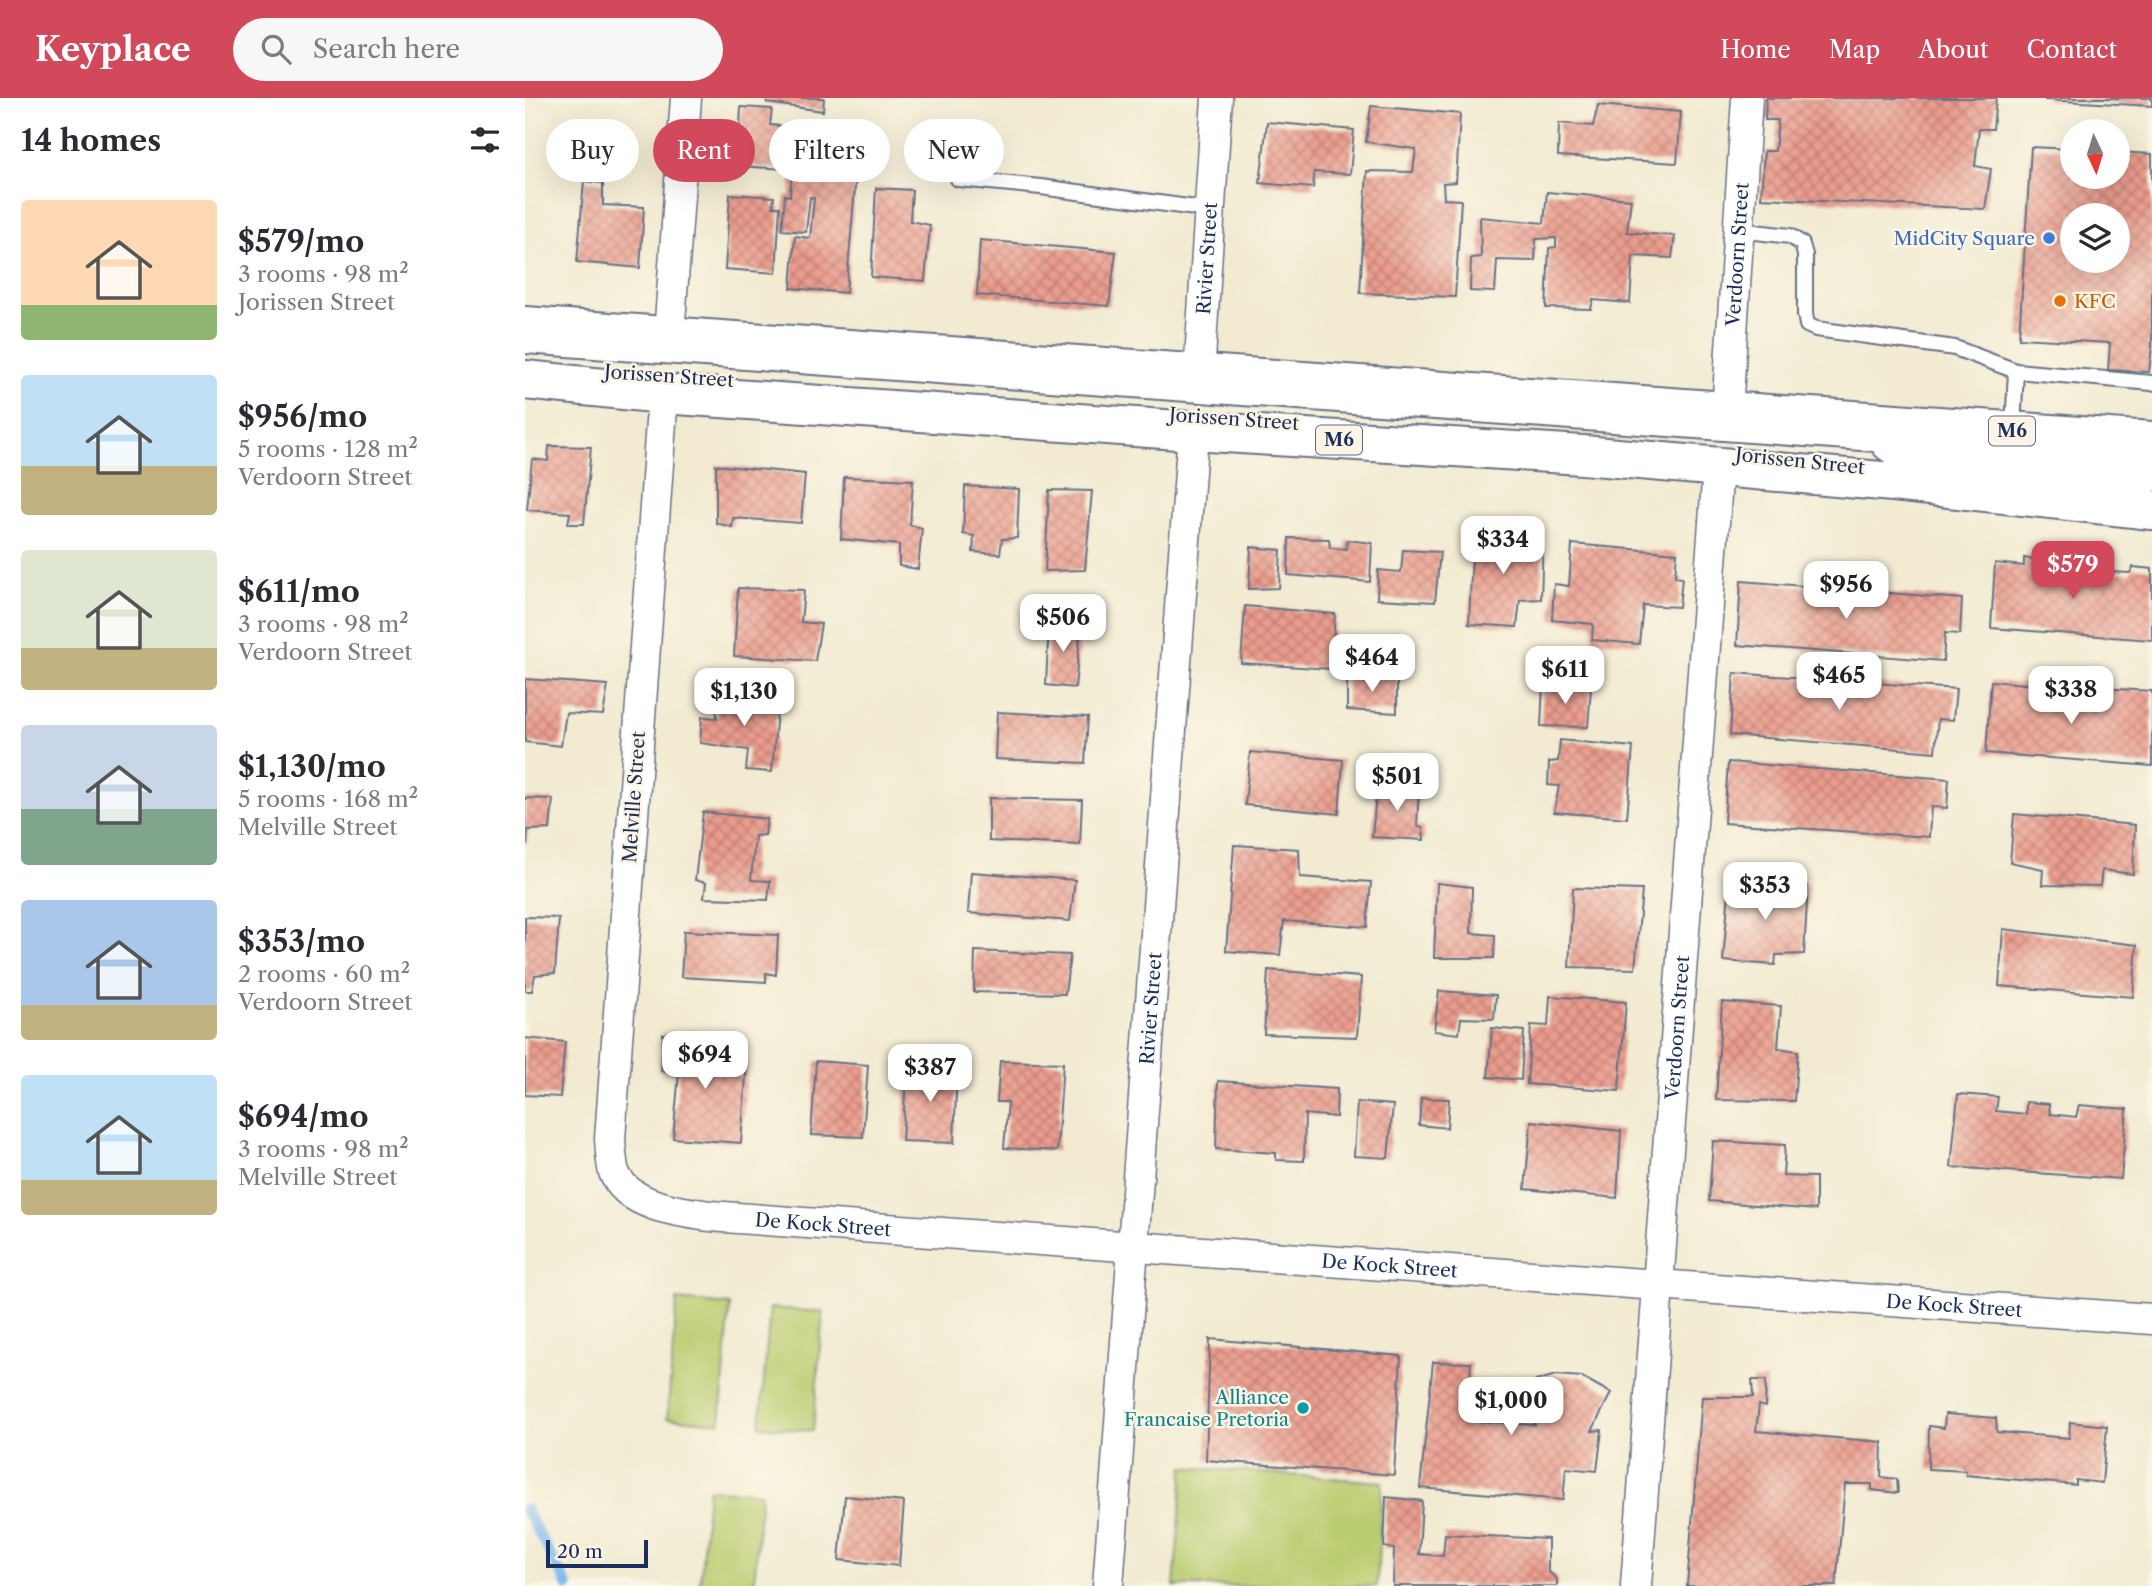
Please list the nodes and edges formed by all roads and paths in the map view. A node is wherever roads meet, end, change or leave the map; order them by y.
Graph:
1 (685, 98) edge
2 (1217, 98) edge
3 (1747, 98) edge
4 (989, 182) edge
5 (1210, 210) junction
6 (1738, 230) junction
7 (525, 326) edge
8 (669, 336) junction
9 (525, 346) edge
10 (2016, 372) junction
11 (1199, 375) junction
12 (525, 380) edge
13 (2152, 383) edge
14 (663, 394) junction
15 (1727, 412) junction
16 (1179, 423) junction
17 (2013, 432) junction
18 (1882, 434) junction
19 (2152, 441) edge
20 (2152, 460) edge
21 (1718, 468) junction
22 (2152, 472) edge
23 (2152, 498) edge
24 (2152, 510) edge
25 (632, 1192) joint
26 (1133, 1245) junction
27 (1657, 1286) junction
28 (2152, 1319) edge
29 (1108, 1586) edge
30 (1636, 1586) edge

1 - 8 street
2 - 5 street, Rivier Street
3 - 6 street, Verdoorn Street
4 - 5 lane
5 - 11 street, Rivier Street
6 - 10 lane
6 - 15 street, Verdoorn Street
7 - 8 main road, Jorissen Street / M6
8 - 11 main road, Jorissen Street / M6
9 - 18 lane, Jorissen Street
10 - 13 lane
10 - 17 lane
11 - 15 main road, Jorissen Street / M6
12 - 14 main road, Jorissen Street / M6
14 - 16 main road, Jorissen Street / M6
14 - 25 street, Melville Street
15 - 18 main road, Jorissen Street / M6
16 - 21 main road, Jorissen Street / M6
16 - 23 lane, Jorissen Street
16 - 26 street, Rivier Street
17 - 18 main road, Jorissen Street / M6
17 - 19 main road, Jorissen Street / M6
18 - 20 lane, Jorissen Street
18 - 22 main road
21 - 24 main road, Jorissen Street / M6
21 - 27 street, Verdoorn Street
25 - 26 street, De Kock Street
26 - 27 street, De Kock Street
26 - 29 street, Rivier Street
27 - 28 street, De Kock Street
27 - 30 street, Verdoorn Street

